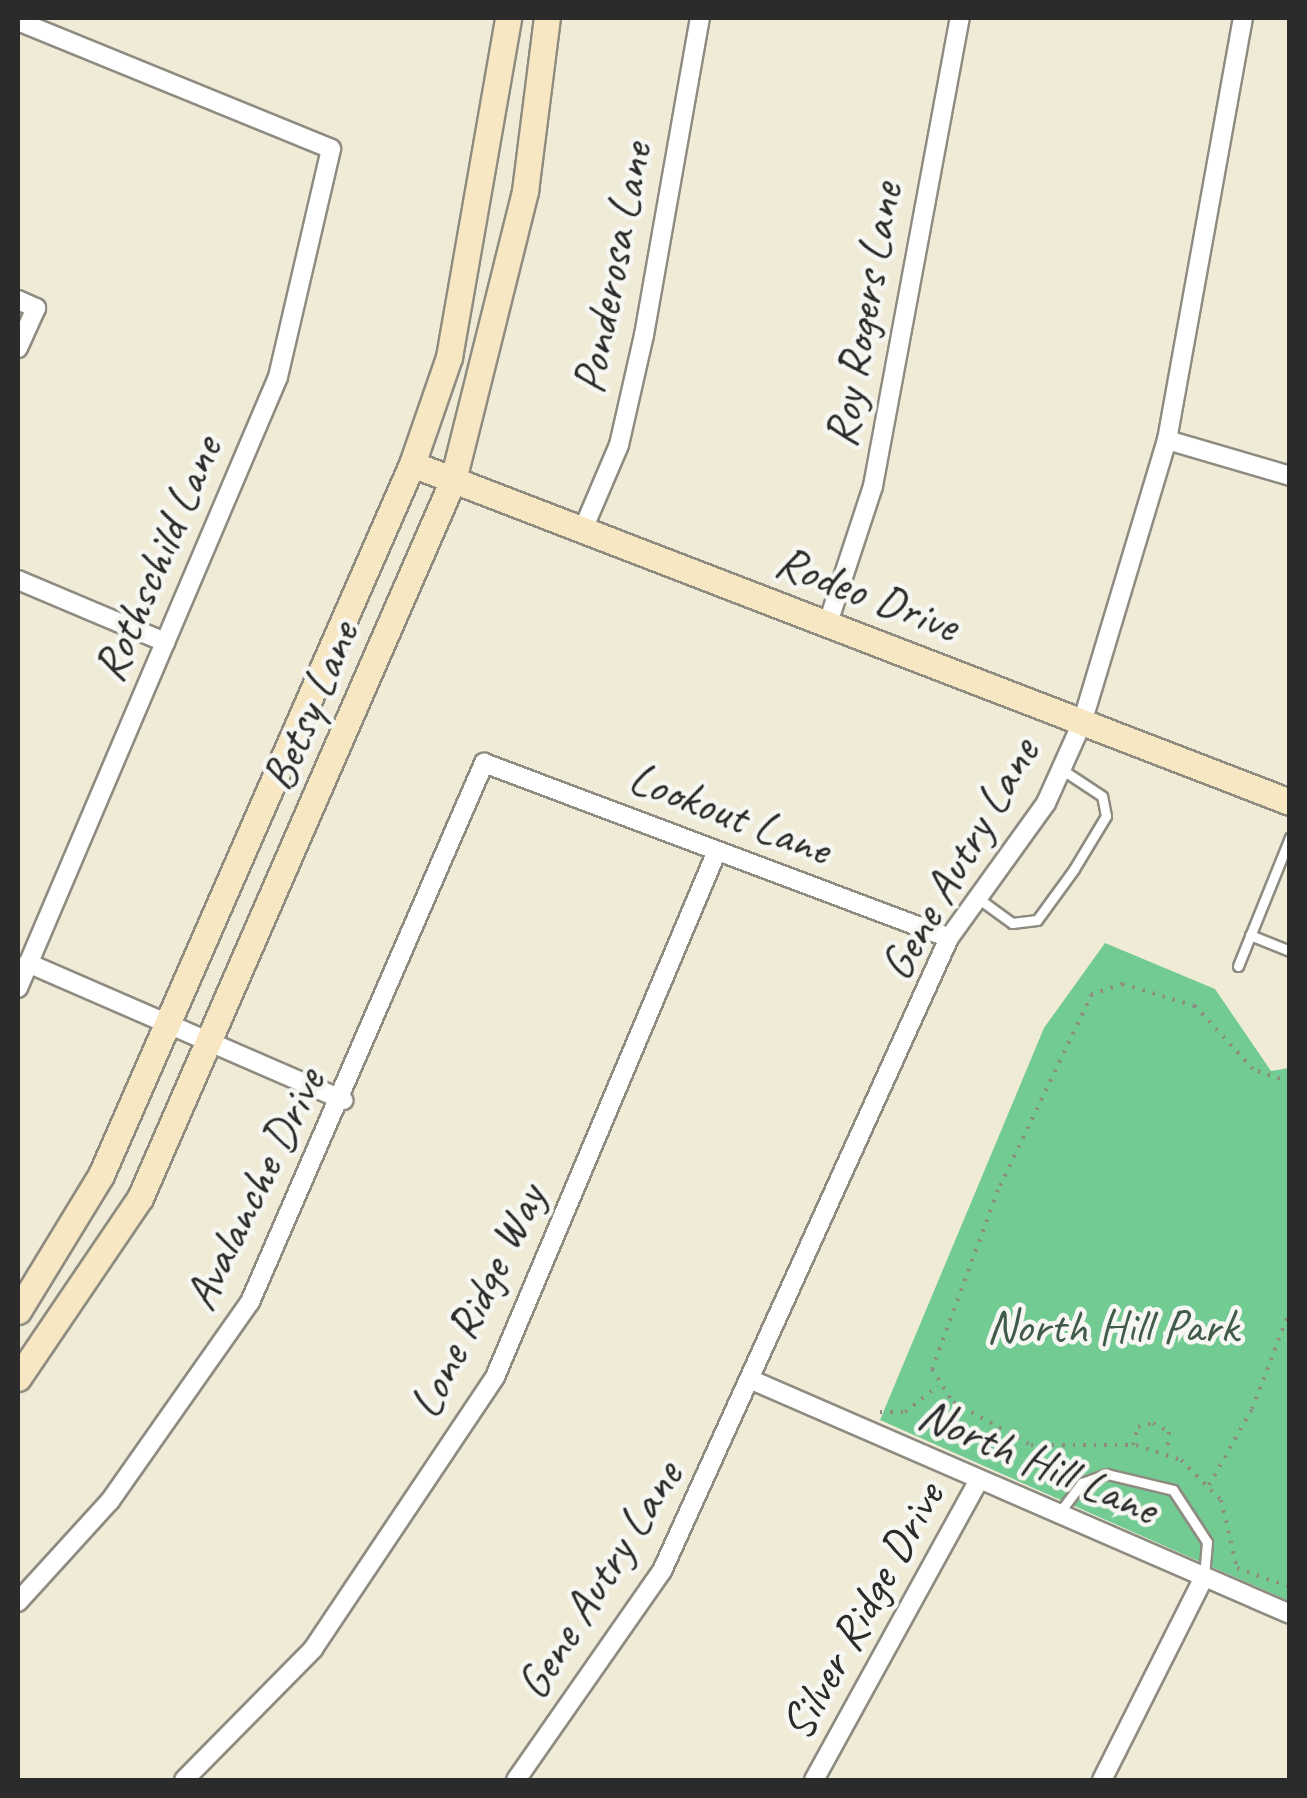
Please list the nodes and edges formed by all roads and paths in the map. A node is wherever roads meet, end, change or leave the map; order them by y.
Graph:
1 (508, 18) edge
2 (547, 18) edge
3 (700, 18) edge
4 (960, 18) edge
5 (1243, 18) edge
6 (18, 21) edge
7 (18, 300) edge
8 (18, 348) edge
9 (1167, 440) junction
10 (412, 464) junction
11 (1290, 476) edge
12 (454, 480) junction
13 (584, 527) junction
14 (18, 580) edge
15 (828, 623) junction
16 (165, 642) junction
17 (1082, 723) junction
18 (484, 763) joint
19 (1061, 769) junction
20 (1290, 802) edge
21 (1290, 837) edge
22 (717, 851) junction
23 (978, 899) junction
24 (1250, 935) junction
25 (948, 938) junction
26 (1290, 951) edge
27 (28, 962) junction
28 (1238, 966) dead end
29 (18, 988) edge
30 (170, 1025) junction
31 (210, 1042) junction
32 (1290, 1082) edge
33 (343, 1100) junction
34 (18, 1310) edge
35 (1290, 1310) edge
36 (18, 1378) edge
37 (754, 1381) junction
38 (938, 1386) junction
39 (880, 1412) dead end
40 (1134, 1445) junction
41 (1167, 1453) junction
42 (979, 1480) junction
43 (1209, 1485) junction
44 (1059, 1513) junction
45 (1204, 1577) junction
46 (1290, 1587) edge
47 (18, 1602) edge
48 (1290, 1614) edge
49 (184, 1780) edge
50 (516, 1780) edge
51 (814, 1780) edge
52 (1102, 1780) edge

1 - 10 main road, Betsy Lane
2 - 12 main road, Betsy Lane
3 - 13 street, Ponderosa Lane
4 - 15 street, Roy Rogers Lane
5 - 9 street, Gene Autry Lane
6 - 16 street, Rothschild Lane
7 - 8 street
9 - 11 street
9 - 17 street, Gene Autry Lane
10 - 12 main road, Rodeo Drive
10 - 30 main road, Betsy Lane
12 - 13 main road, Rodeo Drive
12 - 31 main road, Betsy Lane
13 - 15 main road, Rodeo Drive
14 - 16 street
15 - 17 main road, Rodeo Drive
16 - 27 street, Rothschild Lane
17 - 19 street, Gene Autry Lane
17 - 20 main road, Rodeo Drive
18 - 22 street, Lookout Lane
18 - 33 street, Avalanche Drive
19 - 23 street, Gene Autry Lane
19 - 23 lane
21 - 24 lane
22 - 25 street, Lookout Lane
22 - 49 street, Lone Ridge Way
23 - 25 street, Gene Autry Lane
24 - 26 lane
24 - 28 lane
25 - 37 street, Gene Autry Lane
27 - 29 street, Rothschild Lane
27 - 30 street
30 - 31 street
30 - 34 main road, Betsy Lane
31 - 33 street
31 - 36 main road, Betsy Lane
32 - 38 path
33 - 47 street, Avalanche Drive
35 - 43 path
37 - 42 street, North Hill Lane
37 - 50 street, Gene Autry Lane
38 - 39 path
38 - 40 path
40 - 41 path
40 - 41 path
41 - 43 path
42 - 44 street, North Hill Lane
42 - 51 street, Silver Ridge Drive
43 - 46 path
44 - 45 street, North Hill Lane
44 - 45 lane
45 - 48 street, North Hill Lane
45 - 52 street

